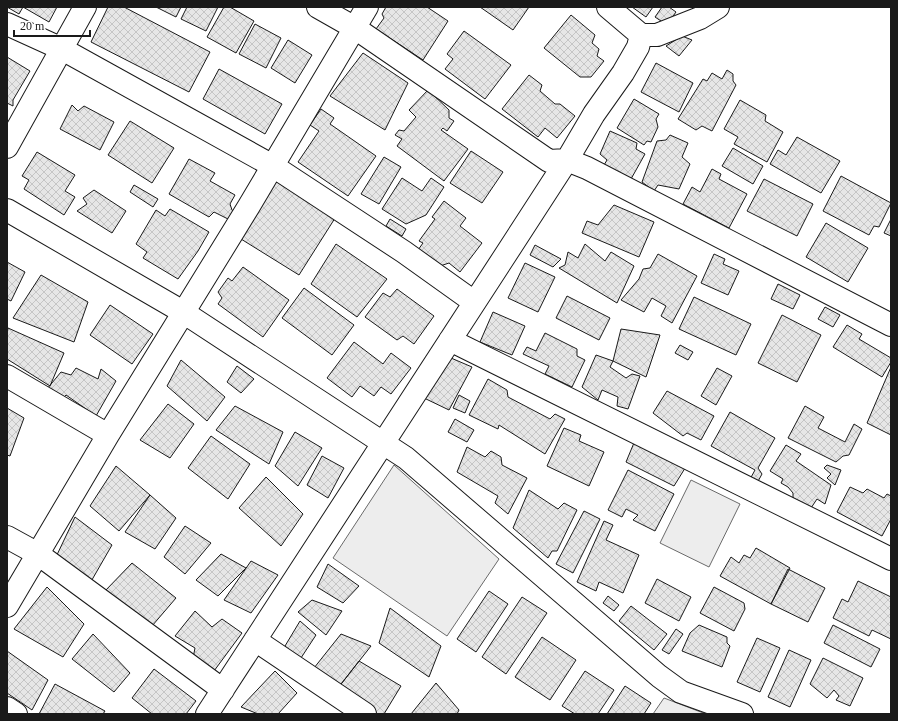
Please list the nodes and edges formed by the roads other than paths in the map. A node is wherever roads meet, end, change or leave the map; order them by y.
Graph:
1 (84, 7) edge
2 (318, 7) edge
3 (367, 7) edge
4 (608, 7) edge
5 (718, 7) edge
6 (7, 24) edge
7 (355, 28) junction
8 (641, 35) junction
9 (62, 49) junction
10 (7, 147) edge
11 (567, 160) junction
12 (273, 166) junction
13 (7, 210) edge
14 (474, 302) junction
15 (183, 312) junction
16 (891, 325) edge
17 (450, 340) junction
18 (7, 376) edge
19 (108, 435) junction
20 (382, 444) junction
21 (7, 537) edge
22 (38, 554) junction
23 (891, 559) edge
24 (7, 606) edge
25 (255, 640) junction
26 (223, 690) junction
27 (7, 708) edge
28 (16, 714) edge
29 (207, 714) edge
30 (365, 714) edge
31 (742, 714) edge

1 - 9 street
2 - 7 street
3 - 7 street
4 - 8 street
5 - 8 street
6 - 9 street
7 - 11 street
7 - 12 street
8 - 11 street
9 - 10 street
9 - 12 street
11 - 14 street
11 - 16 street
12 - 14 street
12 - 15 street
13 - 15 street
14 - 17 street
15 - 19 street
15 - 20 street
17 - 20 street
17 - 23 street
18 - 19 street
19 - 22 street
20 - 25 street
20 - 31 street
21 - 22 street
22 - 24 street
22 - 26 street
25 - 26 street
25 - 30 street
26 - 29 street
27 - 28 street

